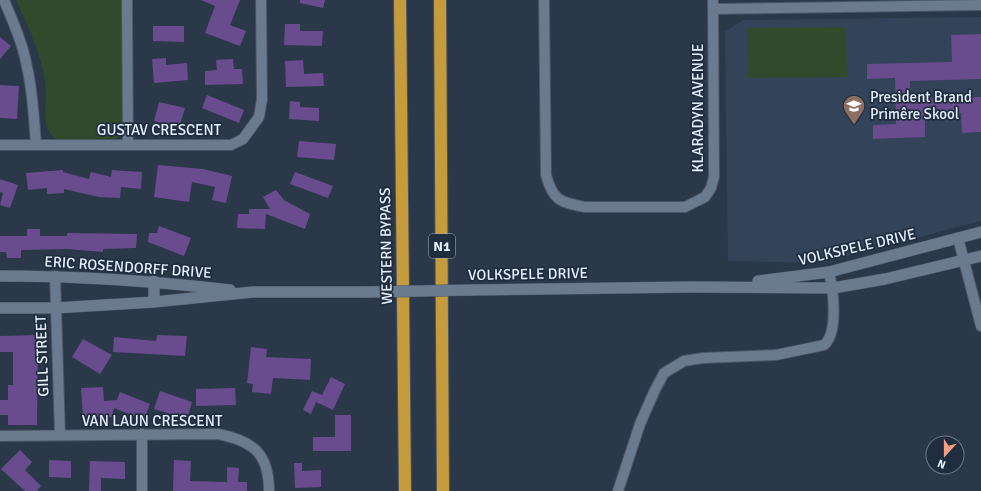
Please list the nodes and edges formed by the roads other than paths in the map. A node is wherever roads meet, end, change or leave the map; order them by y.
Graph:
1 (4, 0) edge
2 (127, 0) edge
3 (261, 0) edge
4 (400, 0) edge
5 (440, 0) edge
6 (544, 0) edge
7 (713, 4) edge
8 (981, 6) edge
9 (0, 145) edge
10 (36, 145) junction
11 (128, 145) junction
12 (981, 232) edge
13 (958, 238) junction
14 (981, 256) edge
15 (963, 261) junction
16 (829, 272) junction
17 (0, 276) edge
18 (55, 276) junction
19 (154, 281) junction
20 (690, 287) junction
21 (833, 288) junction
22 (253, 292) junction
23 (368, 292) joint
24 (154, 302) junction
25 (0, 308) edge
26 (55, 308) junction
27 (981, 326) edge
28 (142, 434) junction
29 (60, 435) junction
30 (0, 436) edge
31 (142, 491) edge
32 (269, 491) edge
33 (405, 491) edge
34 (444, 491) edge
35 (618, 491) edge

1 - 10 street
2 - 11 street
3 - 11 street, GUSTAV CRESCENT
4 - 33 highway, WESTERN BYPASS
5 - 34 highway, N1
6 - 7 street, KLARADYN AVENUE
7 - 8 street
9 - 10 street, GUSTAV CRESCENT
10 - 11 street, GUSTAV CRESCENT
12 - 13 street, VOLKSPELE DRIVE
13 - 15 street
13 - 16 street, VOLKSPELE DRIVE
14 - 15 street, VOLKSPELE DRIVE
15 - 21 street, VOLKSPELE DRIVE
15 - 27 street
16 - 20 street, VOLKSPELE DRIVE
16 - 21 street
17 - 18 street, ERIC ROSENDORFF DRIVE
18 - 19 street, ERIC ROSENDORFF DRIVE
18 - 26 street, GILL STREET
19 - 22 street, ERIC ROSENDORFF DRIVE
19 - 24 street
20 - 21 street, VOLKSPELE DRIVE
20 - 23 street, VOLKSPELE DRIVE, bridge
21 - 35 street
22 - 23 street, ERIC ROSENDORFF DRIVE
22 - 24 street, ERIC ROSENDORFF DRIVE
24 - 26 street, ERIC ROSENDORFF DRIVE
25 - 26 street, ERIC ROSENDORFF DRIVE
26 - 29 street, GILL STREET
28 - 29 street, VAN LAUN CRESCENT
28 - 31 street
28 - 32 street, VAN LAUN CRESCENT
29 - 30 street, VAN LAUN CRESCENT

